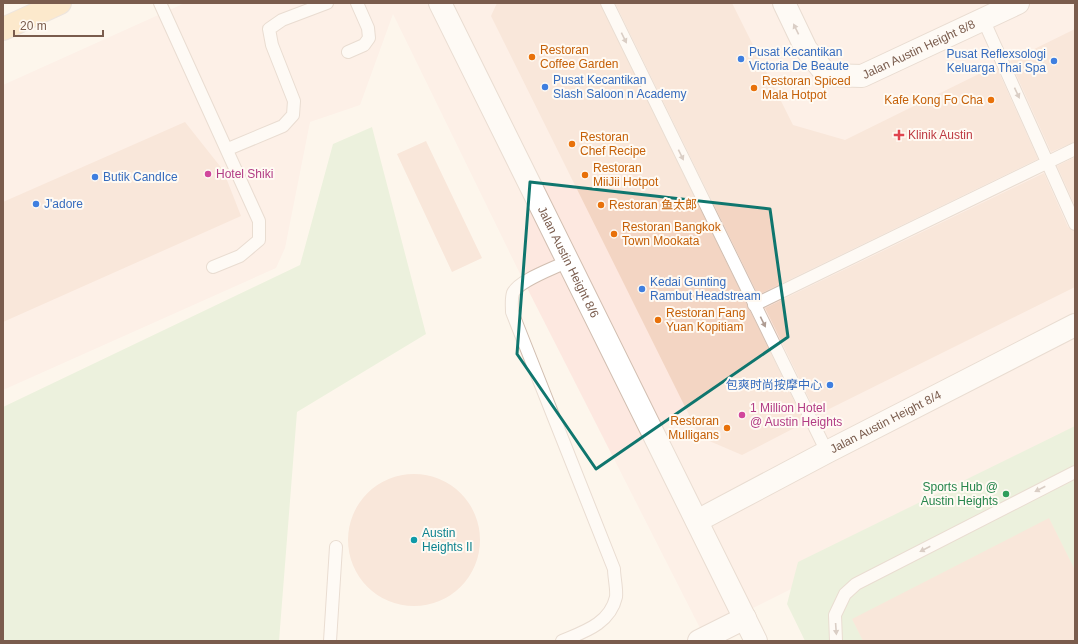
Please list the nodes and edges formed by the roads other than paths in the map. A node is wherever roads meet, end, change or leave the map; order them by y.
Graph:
1 (60, 3) edge
2 (160, 3) edge
3 (328, 3) edge
4 (357, 3) edge
5 (440, 3) edge
6 (606, 3) edge
7 (784, 3) edge
8 (1018, 3) edge
9 (983, 19) junction
10 (3, 29) edge
11 (348, 52) dead end
12 (228, 149) junction
13 (1075, 149) edge
14 (1048, 162) junction
15 (1075, 224) edge
16 (568, 261) junction
17 (213, 267) dead end
18 (754, 305) junction
19 (1075, 325) edge
20 (826, 452) junction
21 (1075, 472) edge
22 (696, 521) junction
23 (336, 547) dead end
24 (745, 618) junction
25 (330, 641) edge
26 (562, 641) edge
27 (699, 641) edge
28 (756, 641) edge
29 (836, 641) edge

1 - 10 main road
2 - 12 lane
3 - 12 lane
4 - 11 lane
5 - 16 street, Jalan Austin Height 8/6
6 -> 18 lane
9 -> 7 street, Jalan Austin Height 8/8
8 - 9 street, Jalan Austin Height 8/8
9 -> 14 lane
12 - 17 lane
13 - 14 lane
14 - 15 lane
14 - 18 lane
16 - 22 street, Jalan Austin Height 8/6
16 - 26 lane
18 -> 20 lane
19 - 20 street, Jalan Austin Height 8/4
20 - 22 street, Jalan Austin Height 8/4
21 -> 29 lane
22 - 24 street, Jalan Austin Height 8/6
23 - 25 lane
24 - 27 street
24 - 28 street, Jalan Austin Height 8/6

